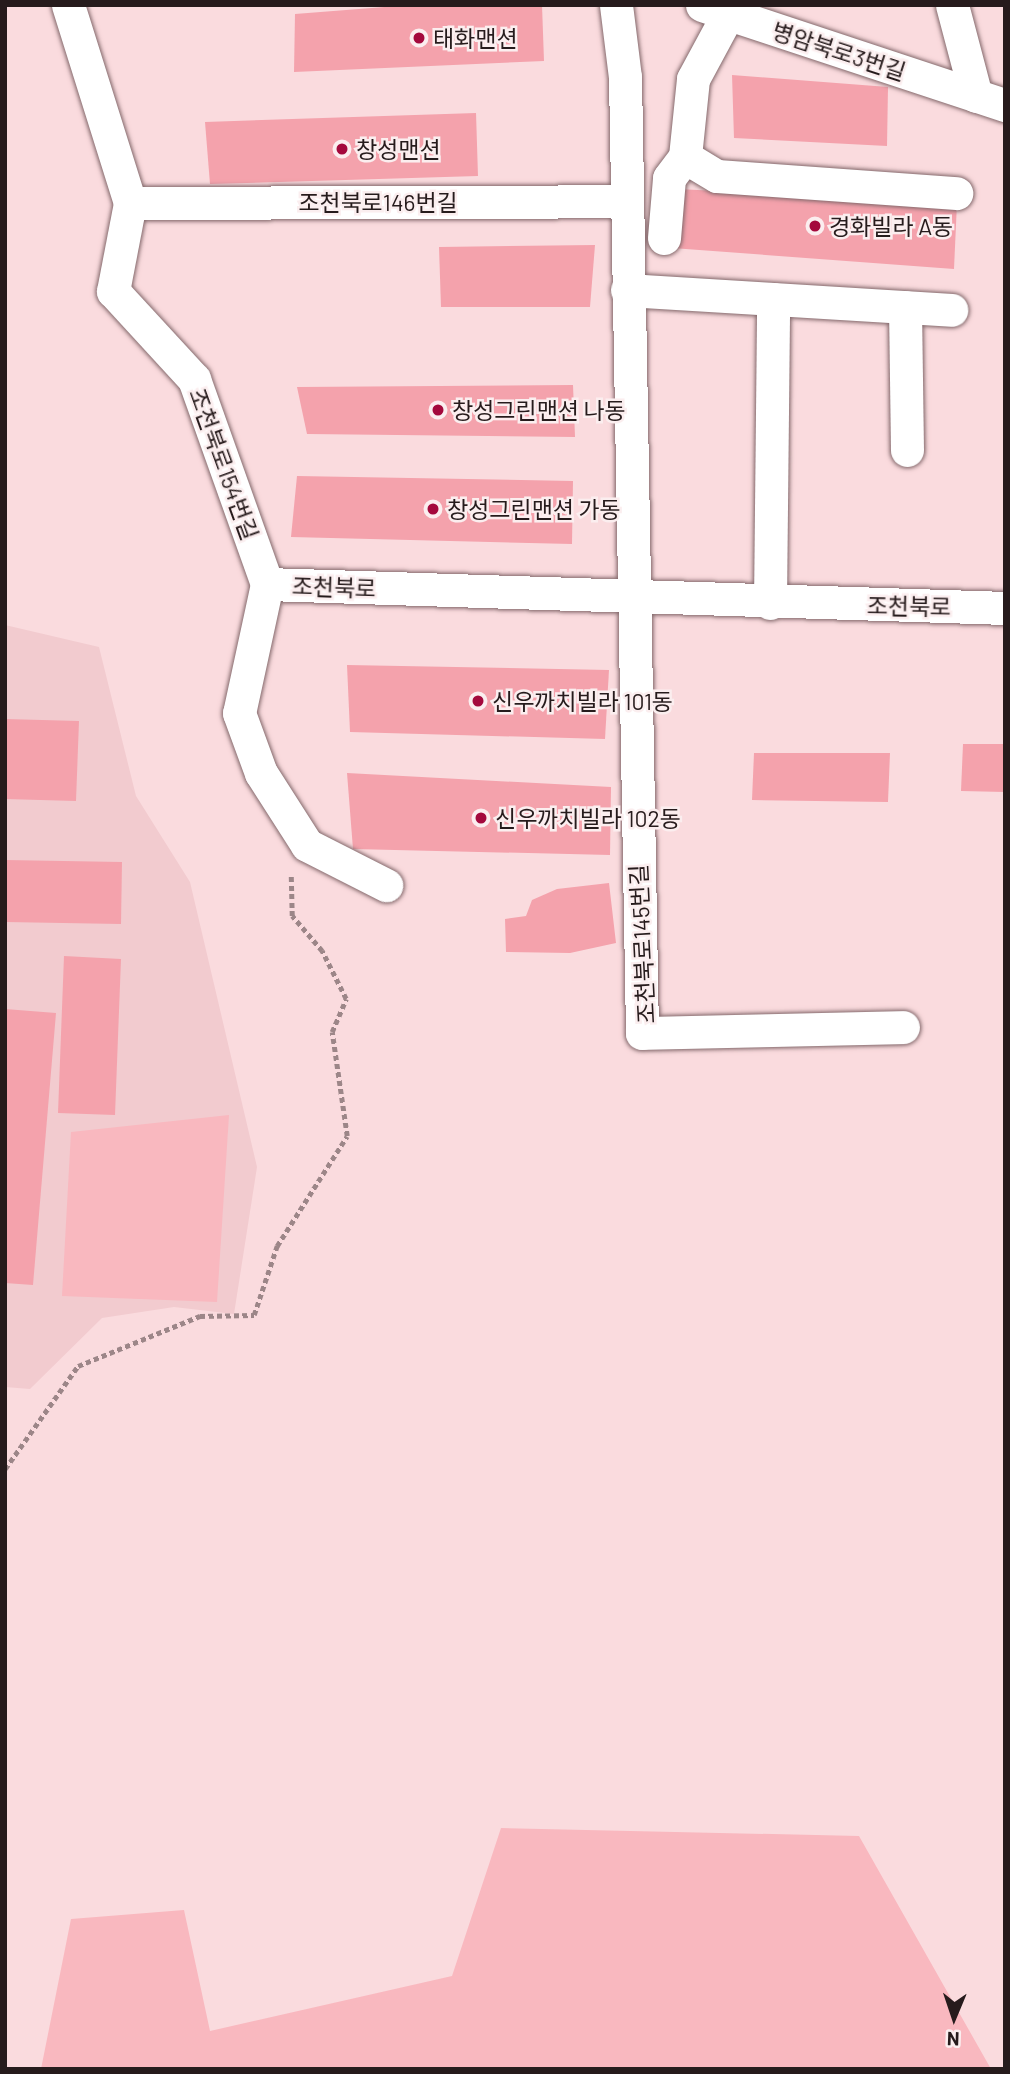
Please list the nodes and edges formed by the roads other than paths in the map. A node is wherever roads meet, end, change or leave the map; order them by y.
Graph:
1 (68, 5) edge
2 (616, 5) edge
3 (952, 5) edge
4 (715, 10) edge
5 (990, 100) edge
6 (685, 157) junction
7 (956, 192) dead end
8 (626, 201) junction
9 (130, 203) junction
10 (664, 238) dead end
11 (627, 290) junction
12 (773, 299) junction
13 (905, 307) junction
14 (951, 310) dead end
15 (907, 450) dead end
16 (267, 584) junction
17 (631, 600) junction
18 (770, 603) junction
19 (1005, 608) edge
20 (386, 885) dead end
21 (903, 1027) dead end

1 - 9 street, 조천북로154번길
2 - 8 street
3 - 5 street, 병암북로3번길
4 - 5 street, 병암북로3번길
4 - 6 street
6 - 7 street
6 - 10 street
8 - 9 street, 조천북로146번길
8 - 11 street
9 - 16 street, 조천북로154번길
11 - 12 street
11 - 17 street
12 - 13 street
12 - 18 street
13 - 14 street
13 - 15 street
16 - 17 street, 조천북로
16 - 20 street, 조천북로
17 - 18 street, 조천북로
17 - 21 street, 조천북로145번길
18 - 19 street, 조천북로

